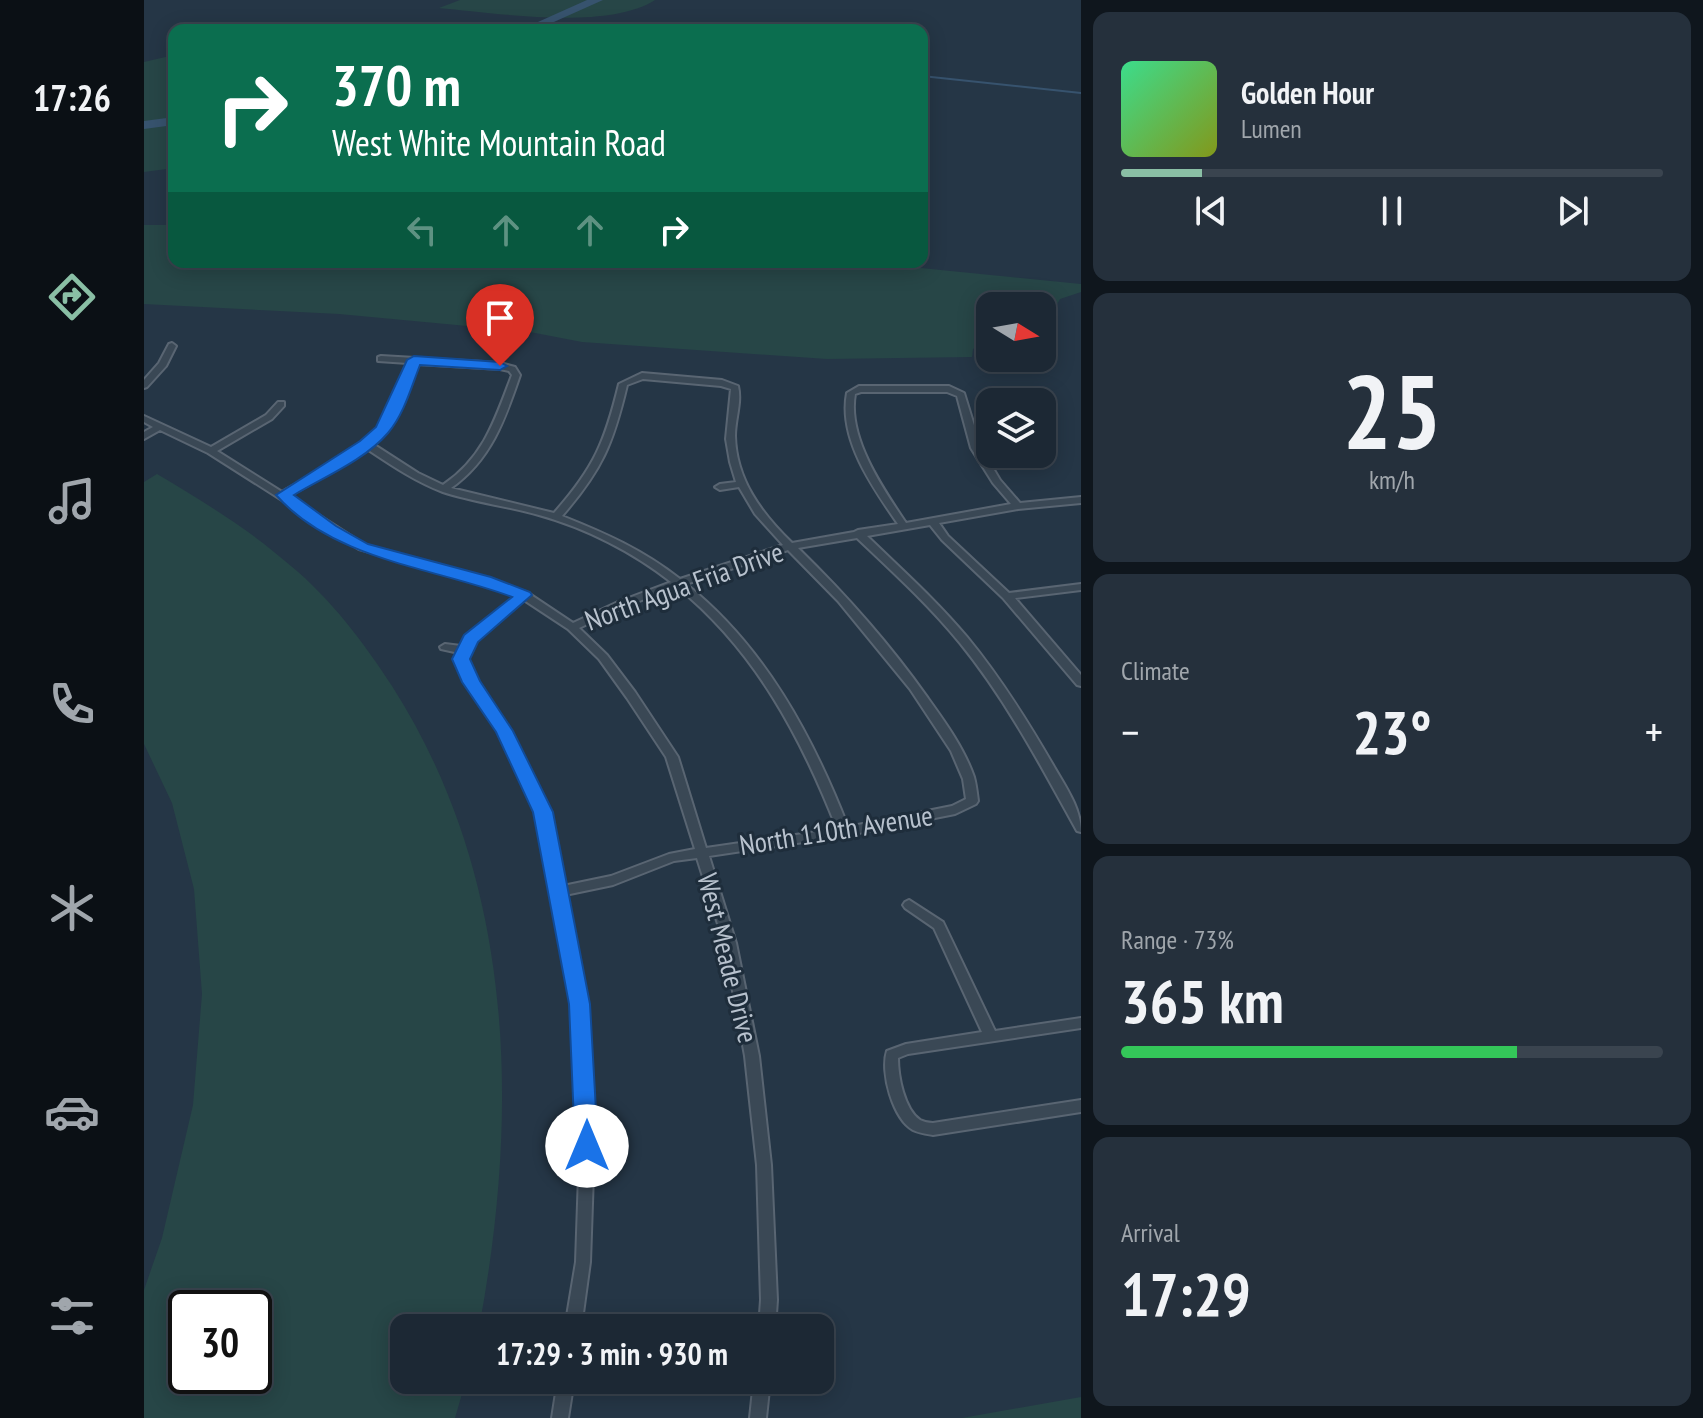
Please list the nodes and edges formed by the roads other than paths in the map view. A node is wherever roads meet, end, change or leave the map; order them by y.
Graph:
1 (172, 346) dead end
2 (381, 359) dead end
3 (414, 360) junction
4 (144, 385) edge
5 (281, 404) dead end
6 (144, 419) edge
7 (160, 426) junction
8 (144, 436) edge
9 (366, 444) junction
10 (211, 451) junction
11 (742, 484) junction
12 (720, 487) dead end
13 (443, 489) junction
14 (284, 495) junction
15 (1081, 500) edge
16 (1018, 506) junction
17 (556, 517) junction
18 (932, 520) junction
19 (903, 525) junction
20 (858, 533) junction
21 (788, 547) junction
22 (401, 560) junction
23 (391, 570) dead end
24 (681, 582) junction
25 (1081, 587) edge
26 (524, 595) junction
27 (1007, 596) junction
28 (572, 627) junction
29 (445, 647) dead end
30 (463, 650) junction
31 (1080, 679) edge
32 (1081, 828) edge
33 (844, 832) junction
34 (701, 851) junction
35 (560, 891) junction
36 (909, 905) dead end
37 (1081, 1023) edge
38 (991, 1037) junction
39 (1081, 1106) edge
40 (575, 1314) edge
41 (768, 1314) edge
42 (564, 1394) edge
43 (761, 1394) edge
44 (560, 1418) edge
45 (758, 1418) edge

1 - 4 street
2 - 3 street
3 - 9 street
3 - 13 street
5 - 10 street
6 - 7 street, North Agua Fria Drive
7 - 8 street
7 - 10 street, North Agua Fria Drive
9 - 13 street
9 - 14 street
10 - 14 street, North Agua Fria Drive
11 - 12 street
11 - 17 street
11 - 21 street
13 - 17 street
14 - 22 street, North Agua Fria Drive
15 - 16 street, North Agua Fria Drive
16 - 18 street, North Agua Fria Drive
16 - 19 street
17 - 24 street
18 - 19 street, North Agua Fria Drive
18 - 27 street
19 - 20 street, North Agua Fria Drive
20 - 21 street, North Agua Fria Drive
20 - 32 street
21 - 24 street, North Agua Fria Drive
21 - 33 street, North 110th Avenue
22 - 23 street
22 - 26 street, North Agua Fria Drive
24 - 28 street, North Agua Fria Drive
24 - 33 street
25 - 27 street
26 - 28 street, North Agua Fria Drive
26 - 30 street
27 - 31 street
28 - 34 street, West Meade Drive
29 - 30 street
30 - 35 street
33 - 34 street, North 110th Avenue
34 - 35 street, North 110th Avenue
34 - 41 street, West Meade Drive
35 - 40 street
36 - 38 street
37 - 38 street
38 - 39 street
42 - 44 street
43 - 45 street

